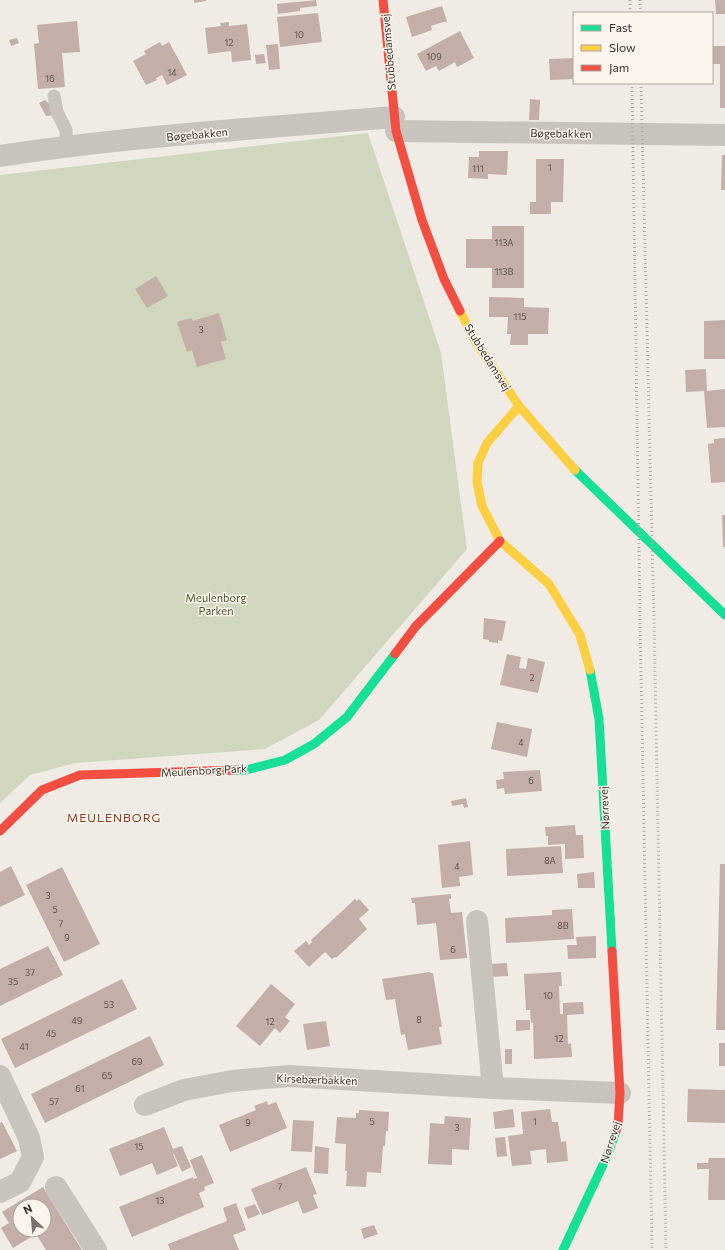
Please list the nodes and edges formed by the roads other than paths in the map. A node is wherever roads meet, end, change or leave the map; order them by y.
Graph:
1 (383, 0) edge
2 (54, 96) dead end
3 (395, 124) junction
4 (725, 135) edge
5 (67, 147) junction
6 (0, 156) edge
7 (519, 406) junction
8 (500, 541) junction
9 (725, 615) edge
10 (0, 831) edge
11 (477, 921) dead end
12 (0, 1076) edge
13 (493, 1088) junction
14 (620, 1093) junction
15 (145, 1105) dead end
16 (56, 1186) dead end
17 (0, 1192) edge
18 (96, 1250) edge
19 (563, 1250) edge

1 - 3 street, Stubbedamsvej
2 - 5 lane
3 - 4 street, Bøgebakken
3 - 5 street, Bøgebakken
3 - 7 street, Stubbedamsvej
5 - 6 street, Bøgebakken
7 - 8 street, Nørrevej
7 - 9 street, Stubbedamsvej
8 - 10 street, Meulenborg Park
8 - 14 street, Nørrevej
11 - 13 street
12 - 17 street
13 - 14 street, Kirsebærbakken
13 - 15 street, Kirsebærbakken
14 - 19 street, Nørrevej
16 - 18 street

